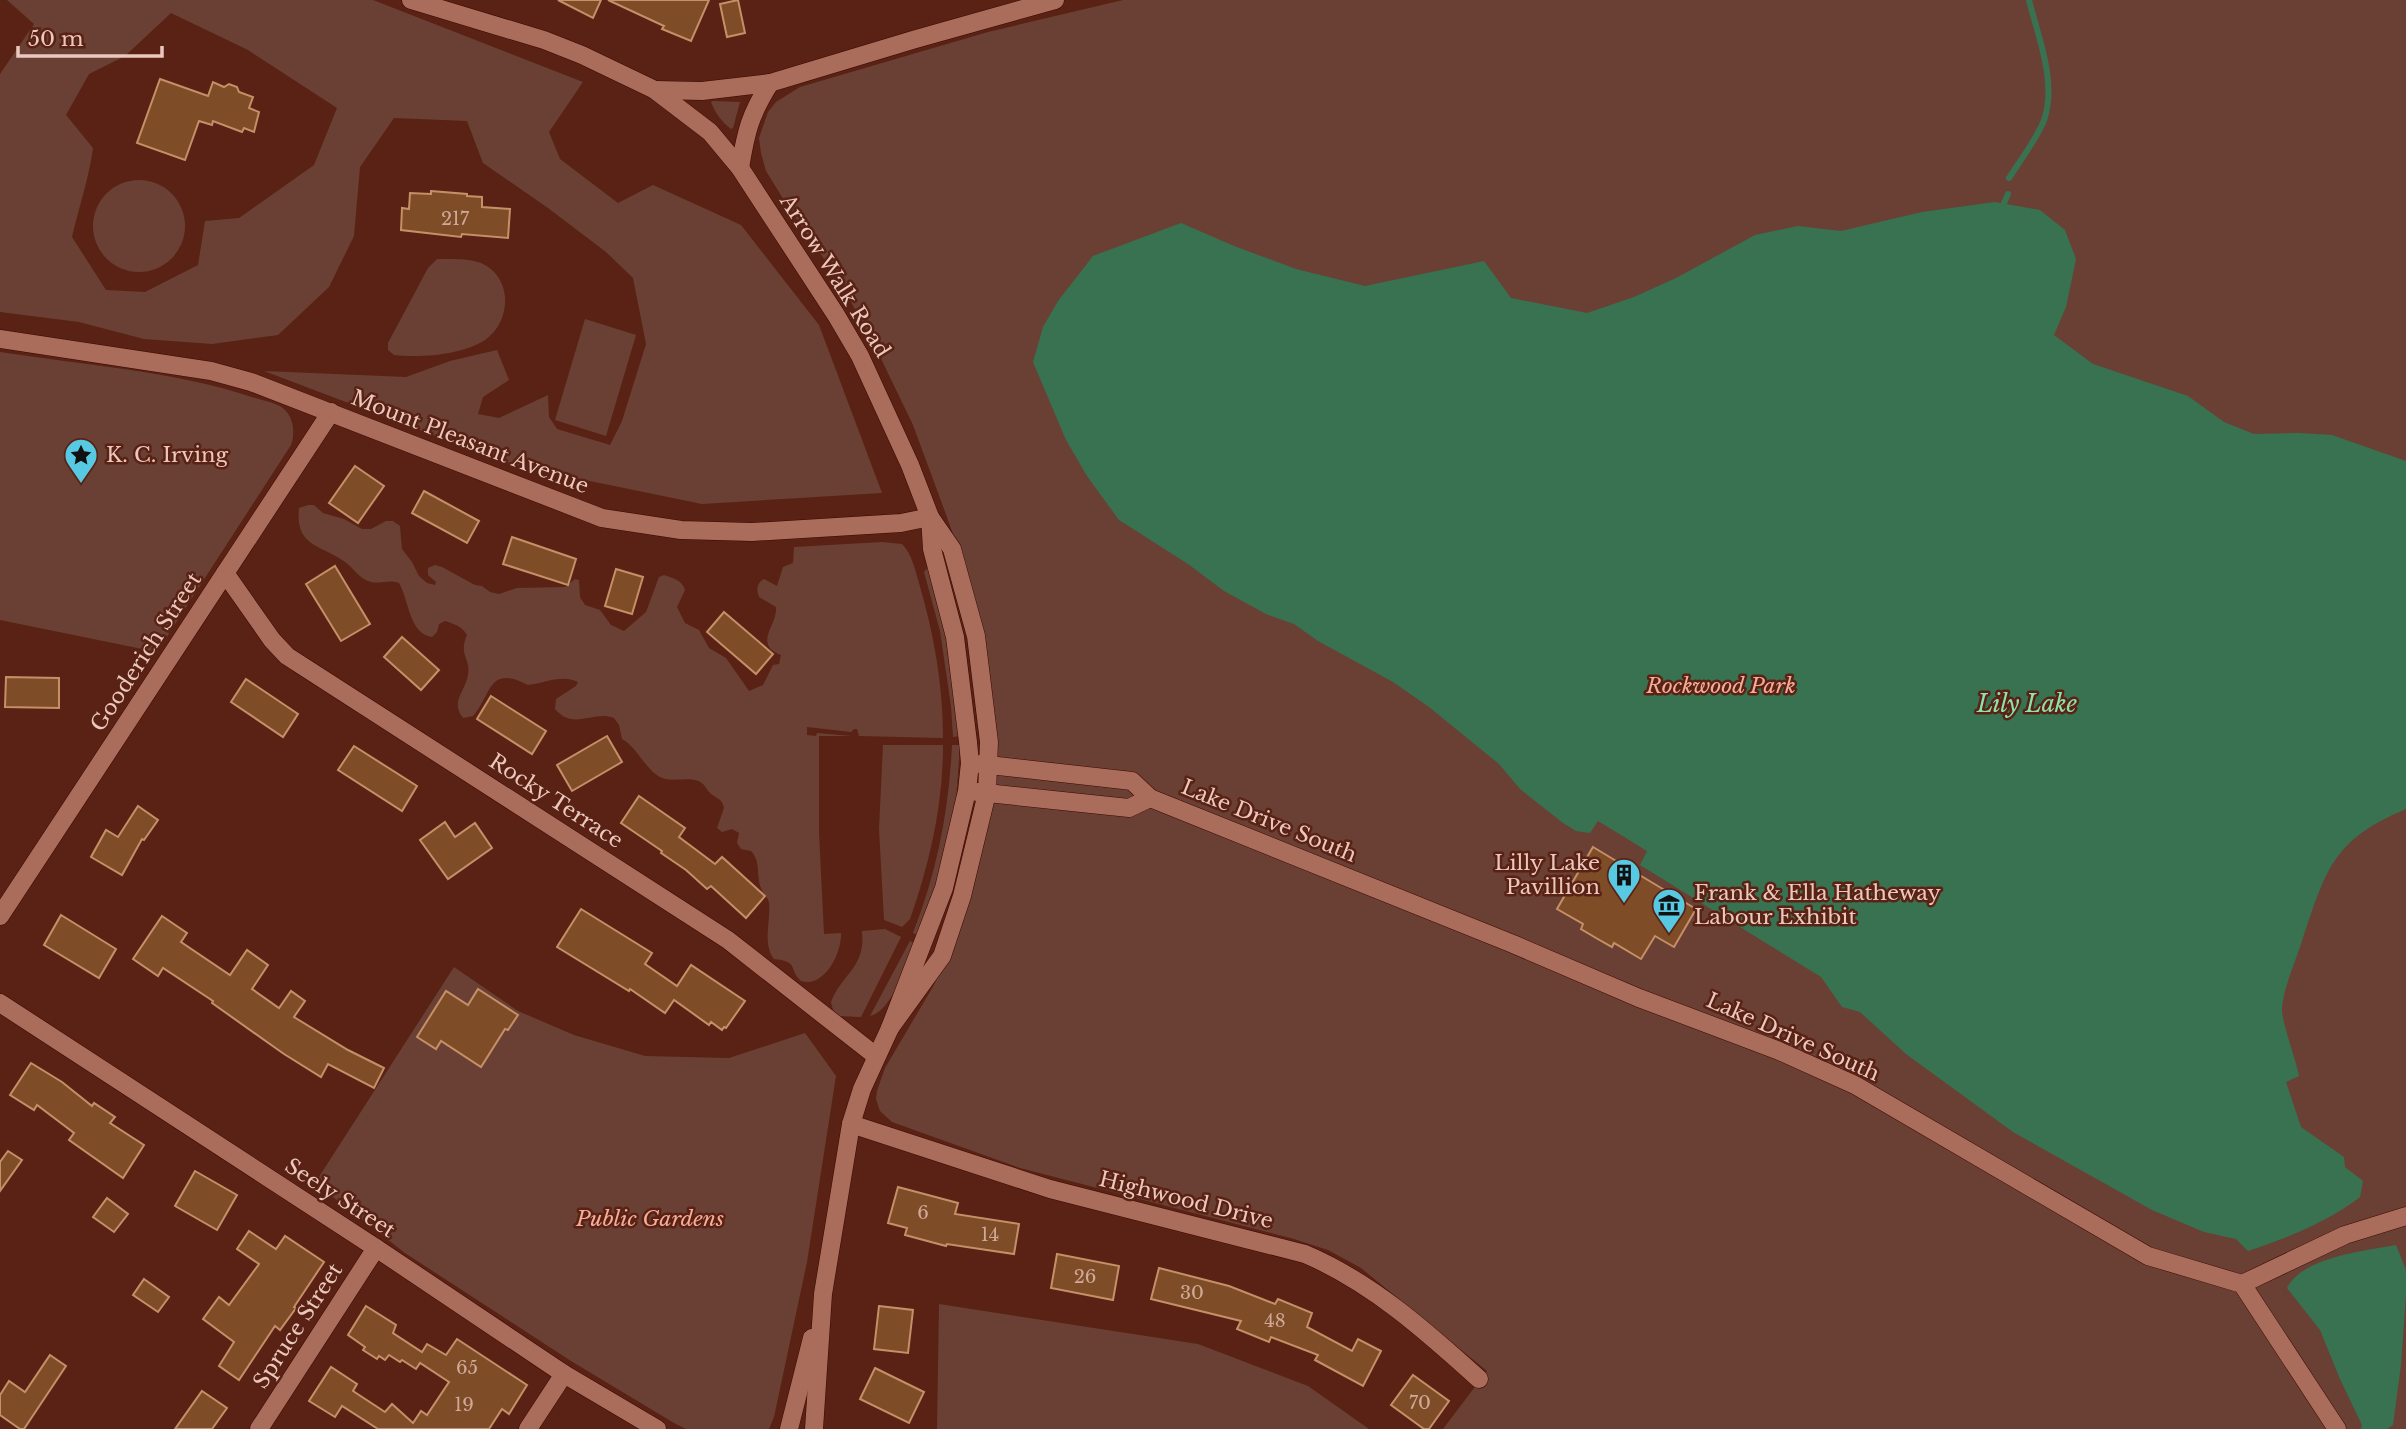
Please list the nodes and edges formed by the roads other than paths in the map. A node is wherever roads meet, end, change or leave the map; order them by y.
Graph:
1 (411, 0) edge
2 (1055, 0) edge
3 (770, 83) junction
4 (655, 90) junction
5 (740, 168) junction
6 (0, 339) edge
7 (331, 412) junction
8 (930, 517) junction
9 (225, 573) junction
10 (970, 763) junction
11 (989, 765) junction
12 (967, 791) junction
13 (987, 793) junction
14 (1150, 798) junction
15 (0, 916) edge
16 (0, 1003) edge
17 (890, 1028) junction
18 (876, 1056) junction
19 (851, 1124) junction
20 (2406, 1216) edge
21 (376, 1248) junction
22 (2242, 1284) junction
23 (823, 1294) junction
24 (564, 1374) junction
25 (1479, 1379) dead end
26 (259, 1429) edge
27 (528, 1429) edge
28 (657, 1429) edge
29 (789, 1429) edge
30 (814, 1429) edge
31 (2337, 1429) edge

1 - 4 street, Arrow Walk Road
2 - 3 street
3 - 4 street
3 - 5 street
4 - 5 street, Arrow Walk Road
5 - 8 street, Arrow Walk Road
6 - 7 street, Mount Pleasant Avenue
7 - 8 street, Mount Pleasant Avenue
7 - 9 street, Gooderich Street
8 - 10 street
8 - 11 street
9 - 15 street, Gooderich Street
9 - 18 street, Rocky Terrace
10 - 11 street, Lake Drive South
10 - 12 street
11 - 13 street
11 - 14 street, Lake Drive South
12 - 13 street, Lake Drive South
12 - 17 street
13 - 14 street, Lake Drive South
13 - 17 street
14 - 22 street, Lake Drive South
16 - 21 street, Seely Street
17 - 18 street
18 - 19 street
19 - 23 street
19 - 25 street, Highwood Drive
20 - 22 street
21 - 24 street, Seely Street
21 - 26 street, Spruce Street
22 - 31 street
23 - 29 street
23 - 30 street
24 - 27 street
24 - 28 street, Seely Street

